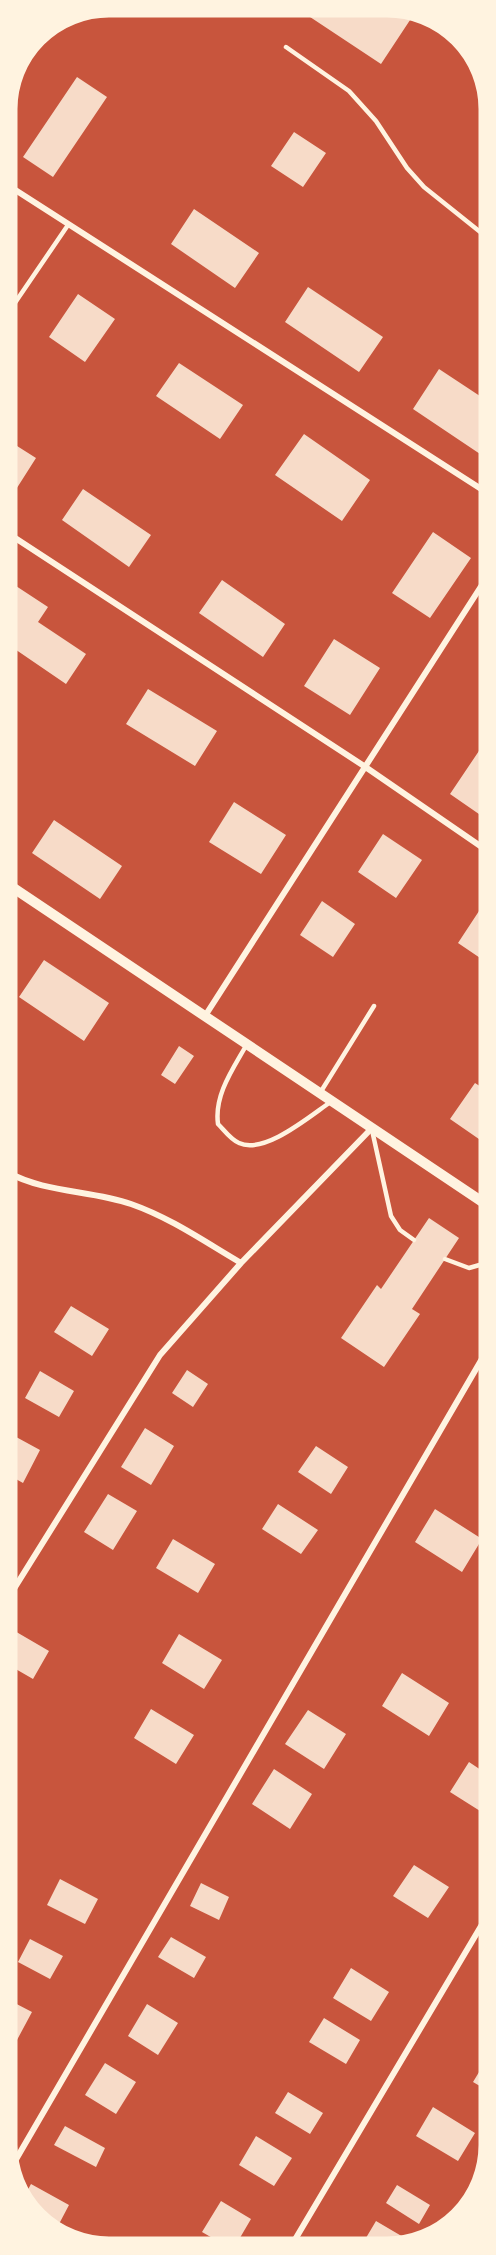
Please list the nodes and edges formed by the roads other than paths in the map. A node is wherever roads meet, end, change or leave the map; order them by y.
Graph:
1 (286, 47) dead end
2 (17, 191) edge
3 (68, 225) junction
4 (480, 232) edge
5 (17, 300) edge
6 (480, 488) edge
7 (17, 539) edge
8 (480, 588) edge
9 (364, 766) junction
10 (480, 846) edge
11 (17, 890) edge
12 (374, 1006) dead end
13 (205, 1016) junction
14 (247, 1044) junction
15 (320, 1093) junction
16 (332, 1101) junction
17 (372, 1128) junction
18 (17, 1176) edge
19 (479, 1201) edge
20 (414, 1240) dead end
21 (445, 1260) dead end
22 (241, 1263) junction
23 (479, 1265) edge
24 (479, 1363) edge
25 (17, 1584) edge
26 (479, 1929) edge
27 (17, 2158) edge
28 (296, 2238) edge

1 - 4 lane
2 - 3 street
3 - 5 lane
3 - 6 street
7 - 9 street
8 - 9 street
9 - 10 street
9 - 13 street
11 - 13 street
12 - 15 lane
13 - 14 street
14 - 15 street
14 - 16 lane
15 - 16 street
16 - 17 street
17 - 19 street
17 - 20 lane
17 - 22 street
18 - 22 street
21 - 23 lane
22 - 25 street
24 - 27 street
26 - 28 street

